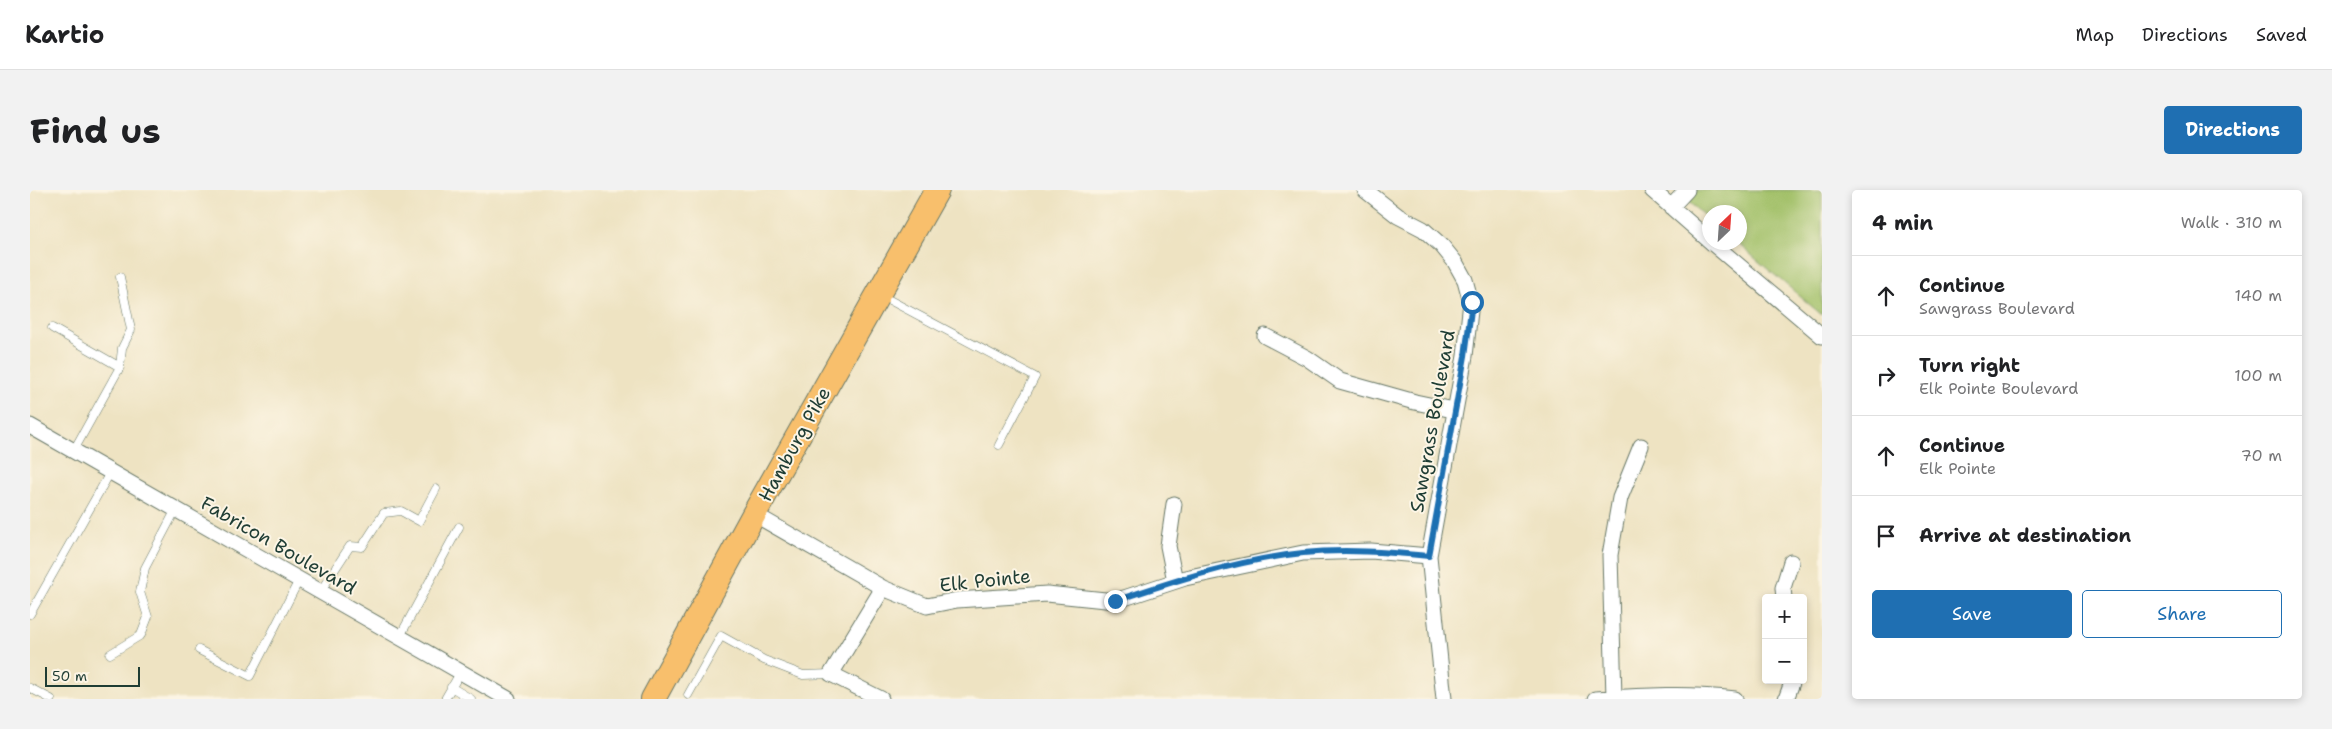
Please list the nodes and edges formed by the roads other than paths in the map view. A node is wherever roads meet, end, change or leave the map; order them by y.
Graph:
1 (937, 190) edge
2 (1366, 190) edge
3 (1652, 190) edge
4 (1687, 190) edge
5 (1671, 207) junction
6 (1702, 235) edge
7 (1720, 250) edge
8 (120, 276) dead end
9 (878, 294) junction
10 (52, 328) dead end
11 (1265, 336) dead end
12 (1822, 336) edge
13 (120, 367) junction
14 (1453, 410) junction
15 (30, 426) edge
16 (999, 445) dead end
17 (1641, 446) dead end
18 (74, 450) junction
19 (110, 471) junction
20 (436, 489) dead end
21 (1174, 504) dead end
22 (176, 509) junction
23 (754, 514) junction
24 (459, 528) dead end
25 (1429, 556) junction
26 (1791, 562) dead end
27 (299, 580) junction
28 (1175, 581) junction
29 (883, 588) junction
30 (320, 592) junction
31 (1784, 594) edge
32 (30, 614) edge
33 (399, 638) junction
34 (199, 650) dead end
35 (110, 654) dead end
36 (460, 673) junction
37 (831, 674) junction
38 (1792, 684) edge
39 (451, 687) junction
40 (30, 688) edge
41 (688, 695) dead end
42 (1614, 698) edge
43 (51, 699) edge
44 (445, 699) edge
45 (471, 699) edge
46 (508, 699) edge
47 (653, 699) edge
48 (881, 699) edge
49 (1444, 699) edge
50 (1595, 699) edge
51 (1735, 699) edge
52 (1786, 699) edge

1 - 9 main road, Hamburg Pike
2 - 14 street, Sawgrass Boulevard
3 - 5 street
4 - 5 street
5 - 6 street
7 - 12 street
8 - 13 lane
9 - 16 lane
9 - 23 main road, Hamburg Pike
10 - 13 lane
11 - 14 street
13 - 18 lane
14 - 25 street, Sawgrass Boulevard
15 - 18 street, Fabricon Boulevard
17 - 42 street
18 - 19 street, Fabricon Boulevard
19 - 22 street, Fabricon Boulevard
19 - 32 lane
20 - 30 lane
21 - 28 street
22 - 27 street, Fabricon Boulevard
22 - 35 lane
23 - 29 street, Elk Pointe
23 - 47 main road, Hamburg Pike
24 - 33 lane
25 - 28 street, Elk Pointe
25 - 49 street, Sawgrass Boulevard
26 - 31 street
27 - 30 street, Fabricon Boulevard
27 - 34 lane
28 - 29 street, Elk Pointe
29 - 37 street
30 - 33 street, Fabricon Boulevard
33 - 36 street, Fabricon Boulevard
36 - 39 lane
36 - 46 street, Fabricon Boulevard
37 - 41 lane
37 - 48 street
38 - 52 street
39 - 44 lane
39 - 45 lane
40 - 43 lane
42 - 50 street
42 - 51 street

